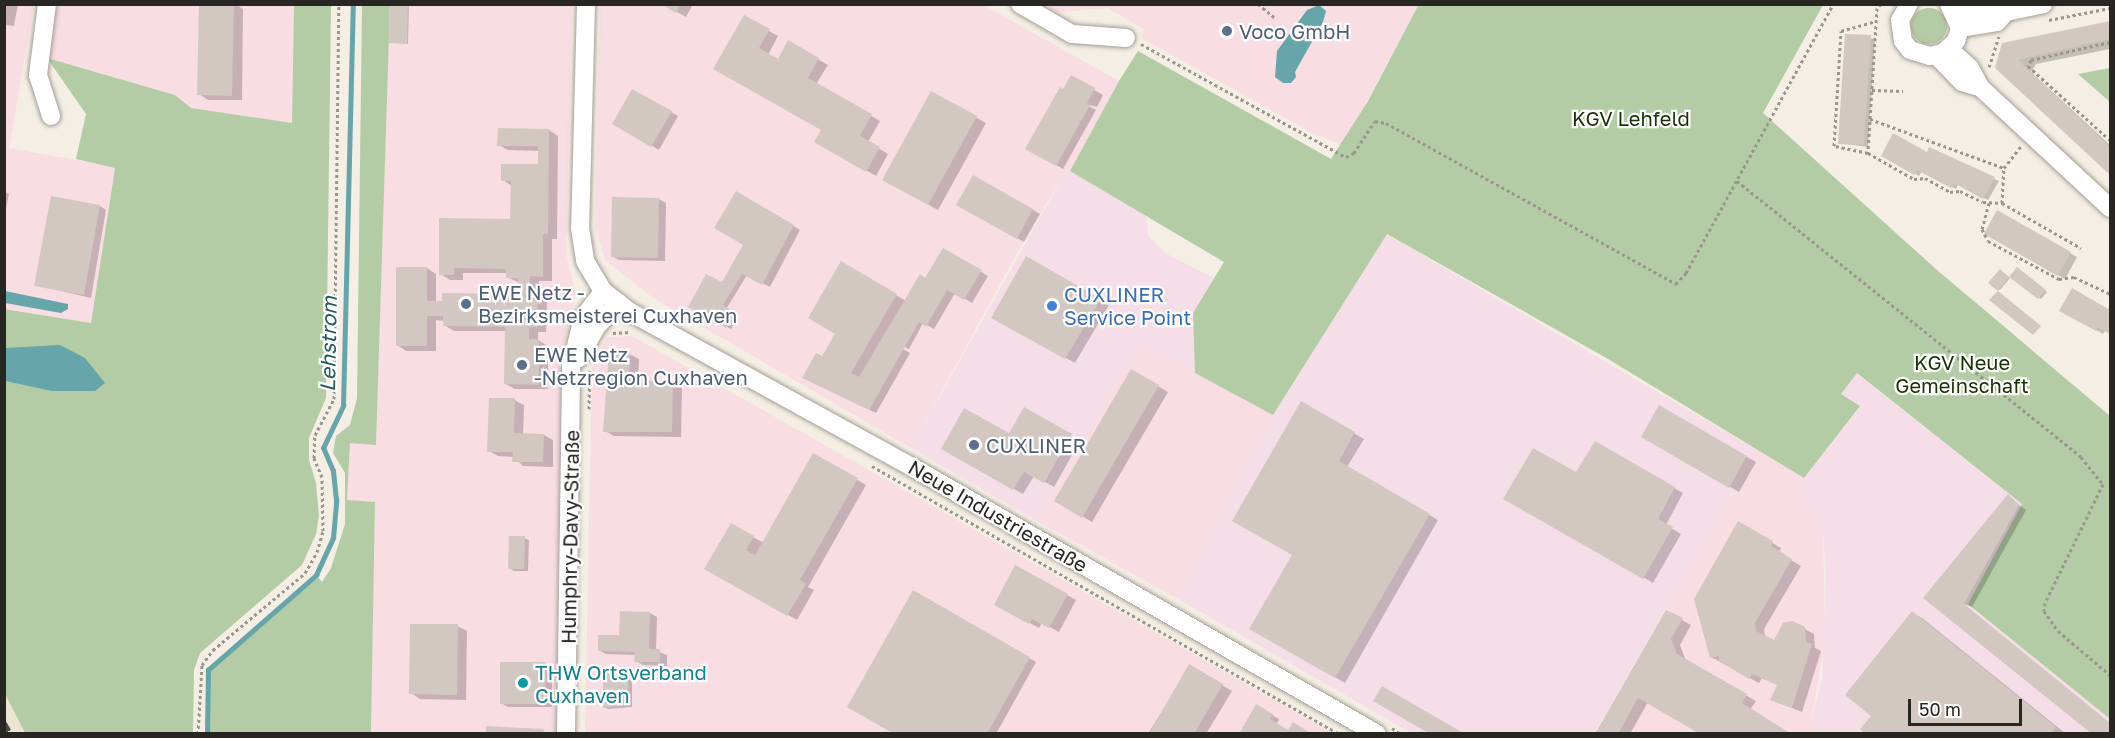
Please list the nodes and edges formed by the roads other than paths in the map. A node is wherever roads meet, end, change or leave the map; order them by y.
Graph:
1 (47, 4) edge
2 (586, 4) edge
3 (1020, 4) edge
4 (1904, 6) edge
5 (2043, 13) edge
6 (1955, 16) edge
7 (1133, 41) road end
8 (1943, 52) junction
9 (51, 116) dead end
10 (2110, 208) edge
11 (603, 291) junction
12 (618, 303) junction
13 (572, 377) junction
14 (566, 734) edge
15 (1377, 734) edge

1 - 9 street
2 - 11 street
3 - 7 street
4 - 8 street
5 - 6 street
6 - 8 street
8 - 10 street
11 - 12 street
11 - 13 street, Humphry-Davy-Straße
12 - 13 street, Humphry-Davy-Straße
12 - 15 street, Neue Industriestraße
13 - 14 street, Humphry-Davy-Straße

